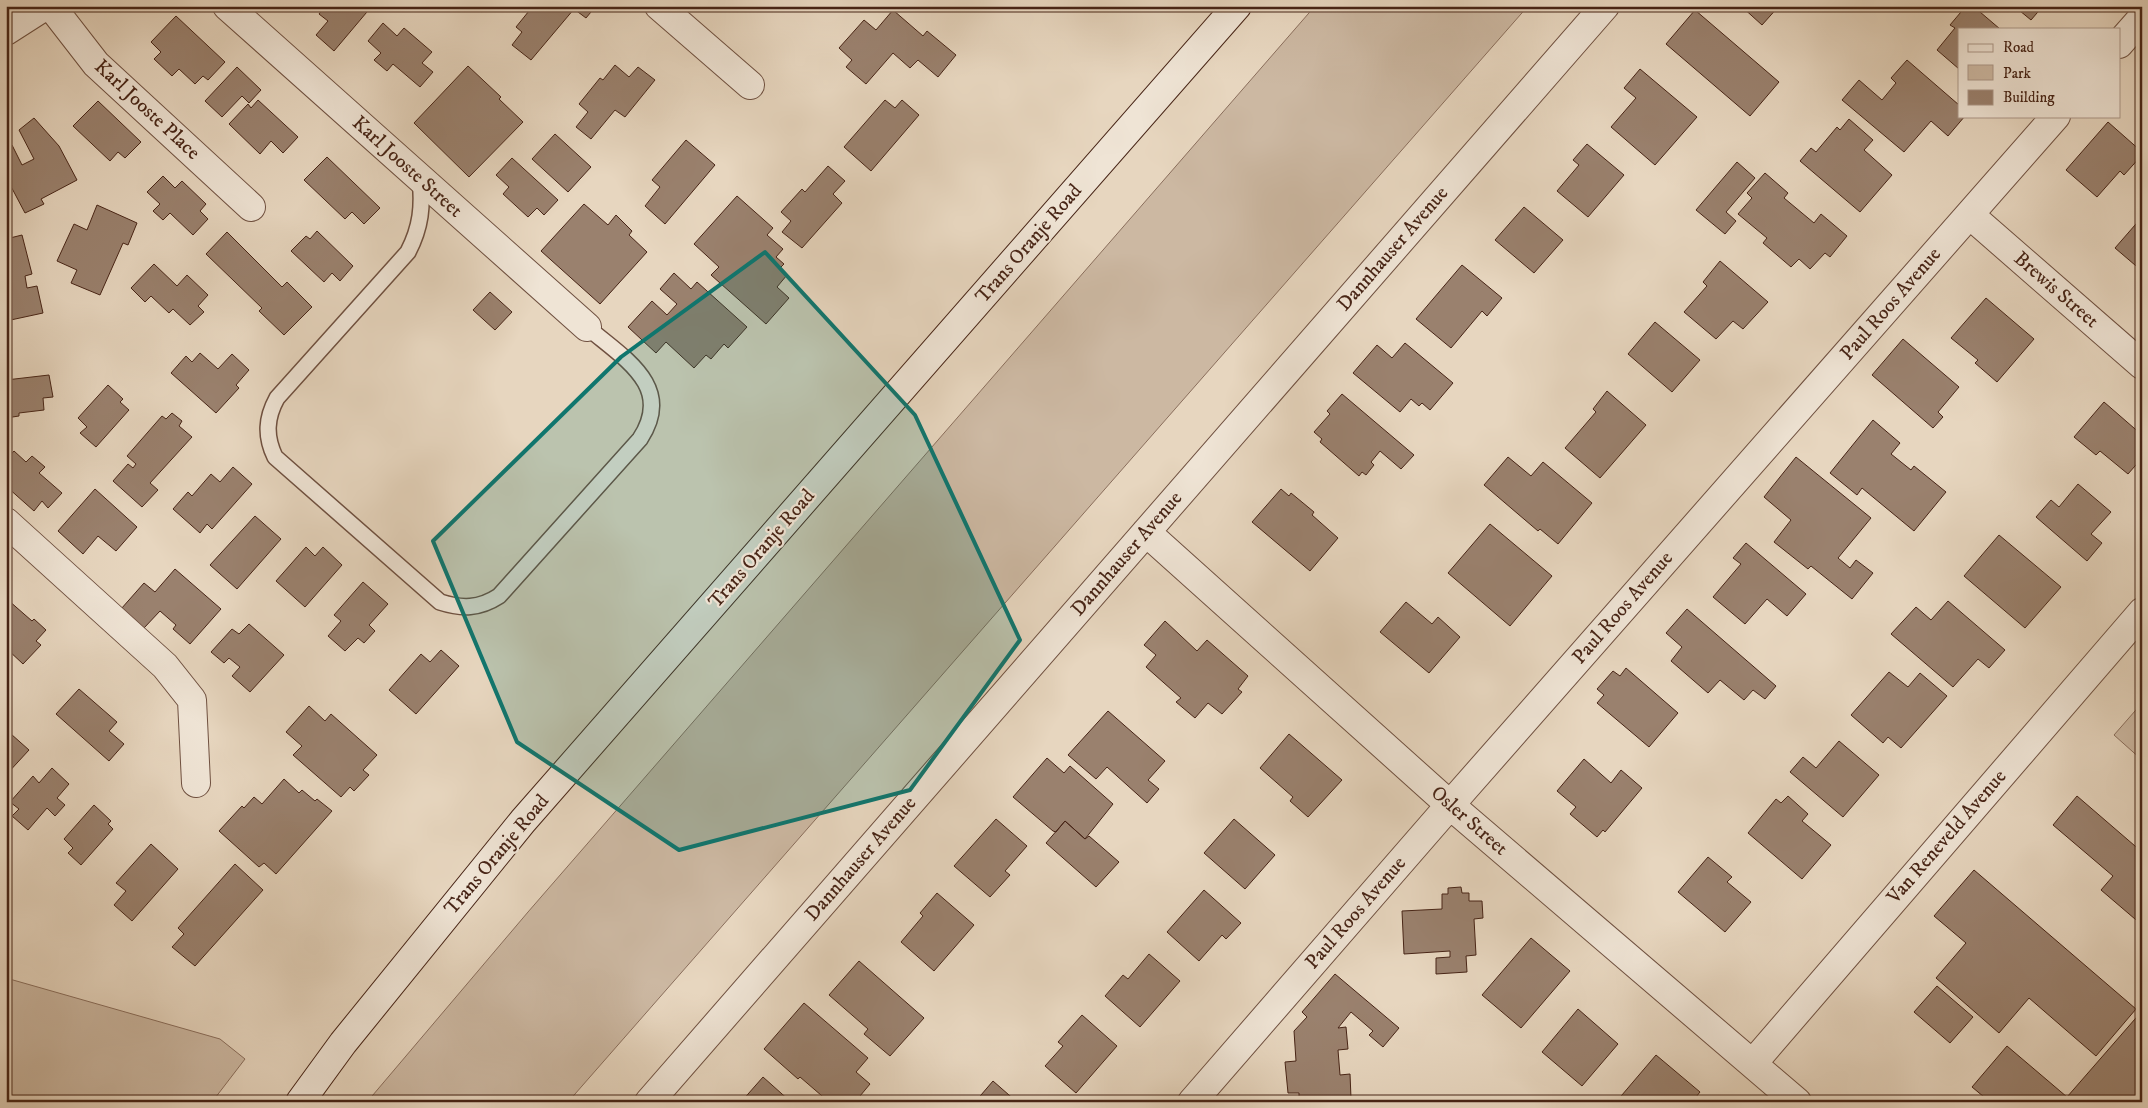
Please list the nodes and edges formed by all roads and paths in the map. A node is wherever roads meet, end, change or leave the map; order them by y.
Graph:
1 (45, 6) edge
2 (51, 6) edge
3 (228, 6) edge
4 (659, 6) edge
5 (1237, 6) edge
6 (1605, 6) edge
7 (2142, 18) edge
8 (6, 31) edge
9 (2120, 43) edge
10 (750, 85) dead end
11 (2054, 118) edge
12 (420, 177) junction
13 (251, 207) dead end
14 (1970, 215) junction
15 (587, 327) joint
16 (2142, 366) edge
17 (6, 522) edge
18 (1146, 532) junction
19 (2142, 612) edge
20 (196, 784) dead end
21 (1450, 805) junction
22 (1753, 1063) junction
23 (300, 1102) edge
24 (649, 1102) edge
25 (1192, 1102) edge
26 (1797, 1102) edge

1 - 8 street
2 - 13 street, Karl Jooste Place
3 - 12 street, Karl Jooste Street
4 - 10 street
5 - 23 street, Trans Oranje Road
6 - 18 street, Dannhauser Avenue
7 - 9 street
11 - 14 street, Paul Roos Avenue
12 - 15 street, Karl Jooste Street
12 - 15 lane
14 - 16 street, Brewis Street
14 - 21 street, Paul Roos Avenue
17 - 20 street
18 - 21 street, Osler Street
18 - 24 street, Dannhauser Avenue
19 - 22 street, Van Reneveld Avenue
21 - 22 street, Osler Street
21 - 25 street, Paul Roos Avenue
22 - 26 street, Osler Street

